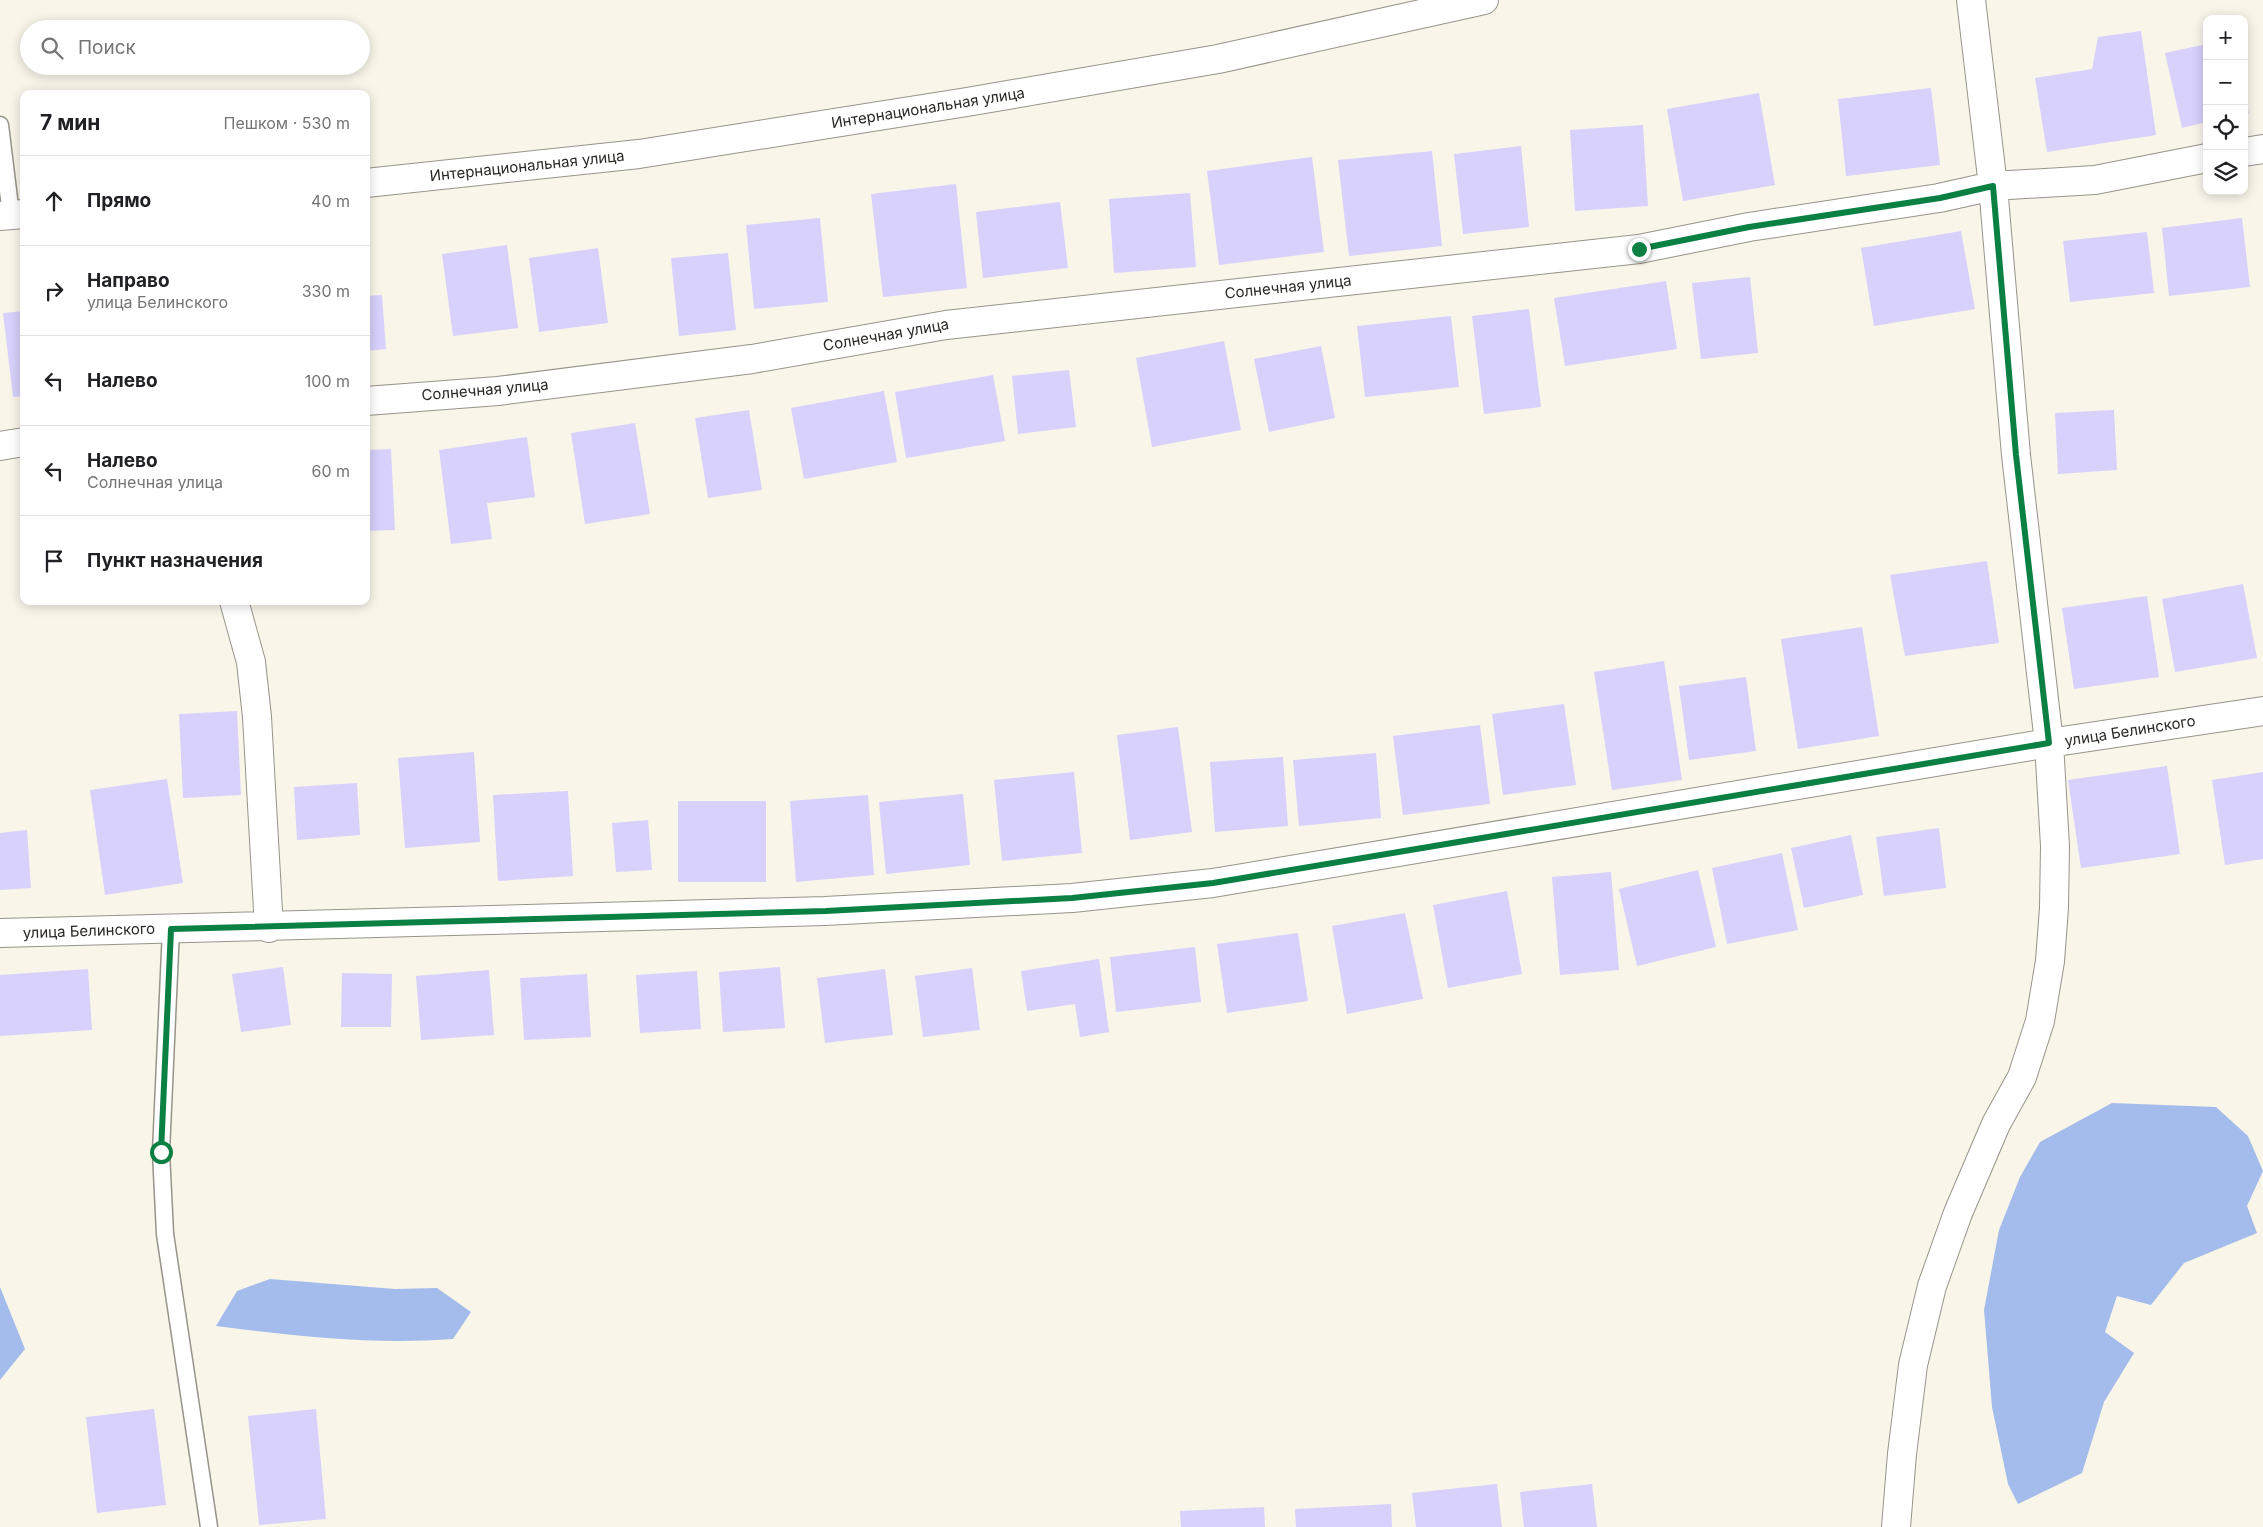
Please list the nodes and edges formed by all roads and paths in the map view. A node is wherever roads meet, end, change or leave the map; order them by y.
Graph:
1 (1484, 0) edge
2 (1971, 0) edge
3 (0, 125) edge
4 (2263, 149) edge
5 (2248, 151) edge
6 (2203, 159) edge
7 (370, 183) edge
8 (1993, 186) junction
9 (12, 215) edge
10 (370, 401) edge
11 (20, 443) edge
12 (0, 446) edge
13 (235, 605) edge
14 (2263, 711) edge
15 (2049, 743) junction
16 (269, 928) junction
17 (171, 929) junction
18 (0, 934) edge
19 (208, 1527) edge
20 (1896, 1527) edge

1 - 7 street, Интернациональная улица
2 - 8 street
3 - 9 lane
4 - 5 street
6 - 8 street, Солнечная улица
8 - 10 street, Солнечная улица
8 - 15 street
11 - 12 street
13 - 16 street
14 - 15 street, улица Белинского
15 - 16 street, улица Белинского
15 - 20 street
16 - 17 street, улица Белинского
17 - 18 street, улица Белинского
17 - 19 lane

